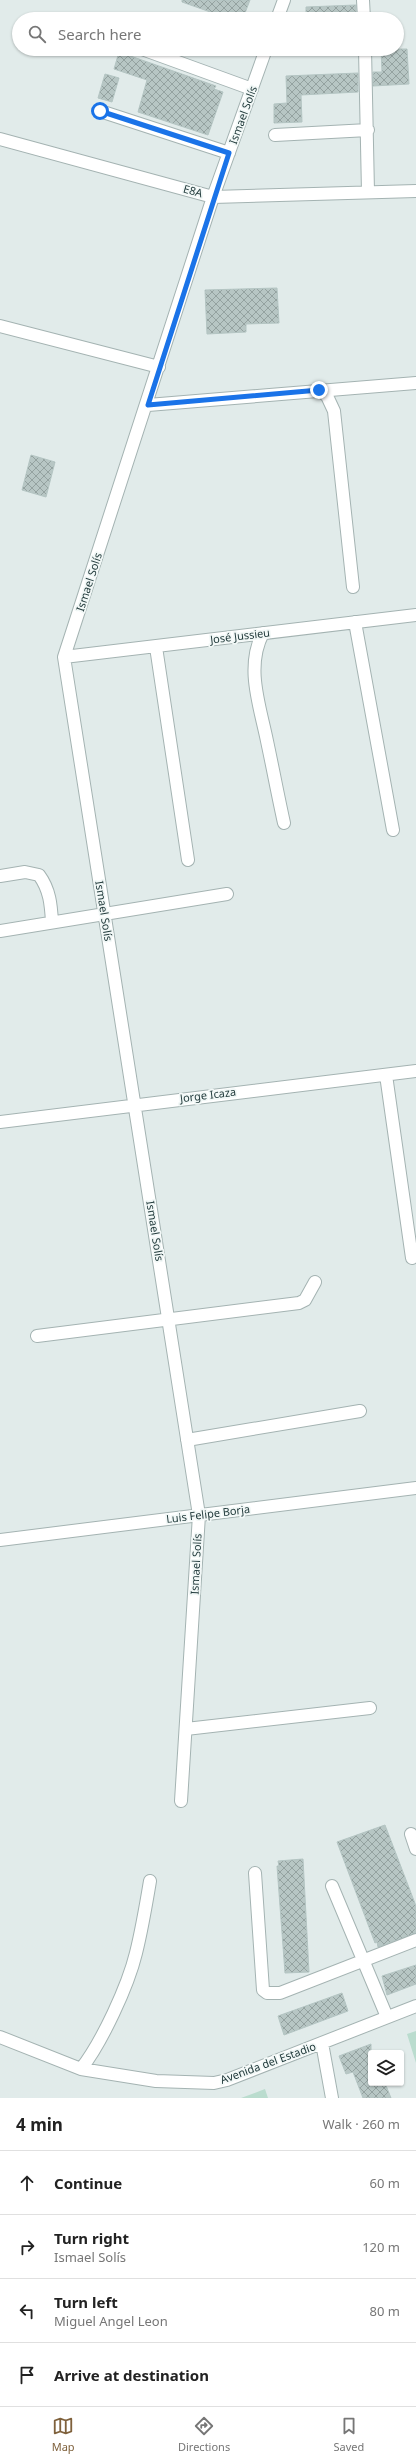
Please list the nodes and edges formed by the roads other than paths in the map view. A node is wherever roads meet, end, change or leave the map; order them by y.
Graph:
1 (284, 0) edge
2 (363, 0) edge
3 (280, 12) edge
4 (364, 12) edge
5 (161, 56) edge
6 (264, 56) edge
7 (365, 56) edge
8 (252, 89) junction
9 (100, 111) dead end
10 (368, 130) junction
11 (275, 135) dead end
12 (0, 139) edge
13 (229, 153) junction
14 (416, 191) edge
15 (368, 192) junction
16 (213, 197) junction
17 (0, 326) edge
18 (160, 367) junction
19 (416, 382) edge
20 (319, 390) junction
21 (148, 405) junction
22 (353, 587) dead end
23 (416, 615) edge
24 (356, 622) junction
25 (263, 633) junction
26 (156, 647) junction
27 (64, 657) junction
28 (284, 823) dead end
29 (393, 830) dead end
30 (188, 860) dead end
31 (0, 876) edge
32 (227, 894) dead end
33 (104, 913) junction
34 (52, 922) junction
35 (0, 932) edge
36 (416, 1071) edge
37 (386, 1075) junction
38 (135, 1104) junction
39 (0, 1122) edge
40 (412, 1258) dead end
41 (315, 1282) dead end
42 (168, 1318) junction
43 (37, 1336) dead end
44 (360, 1411) dead end
45 (187, 1440) junction
46 (416, 1488) edge
47 (199, 1515) junction
48 (0, 1540) edge
49 (370, 1708) dead end
50 (186, 1729) junction
51 (181, 1801) dead end
52 (411, 1834) dead end
53 (416, 1849) edge
54 (255, 1873) dead end
55 (150, 1881) dead end
56 (332, 1886) dead end
57 (416, 1940) edge
58 (363, 1960) junction
59 (416, 2006) edge
60 (387, 2018) junction
61 (0, 2037) edge
62 (322, 2043) junction
63 (81, 2069) junction
64 (332, 2098) edge

1 - 3 street
2 - 4 street
5 - 8 street
6 - 8 street, Ismael Solís
7 - 10 street
8 - 13 street, Ismael Solís
9 - 13 street
10 - 11 street
10 - 15 street
12 - 16 street, E8A
13 - 16 street, Ismael Solís
14 - 15 street, E8A
15 - 16 street, E8A
16 - 18 street, Ismael Solís
17 - 18 street
18 - 21 street, Ismael Solís
19 - 20 street
20 - 21 street
20 - 22 street
21 - 27 street, Ismael Solís
23 - 24 street, José Jussieu
24 - 25 street, José Jussieu
24 - 29 street
25 - 26 street, José Jussieu
25 - 28 street
26 - 27 street, José Jussieu
26 - 30 street
27 - 33 street, Ismael Solís
31 - 34 street
32 - 33 street
33 - 34 street
33 - 38 street, Ismael Solís
34 - 35 street
36 - 37 street, Jorge Icaza
37 - 38 street, Jorge Icaza
37 - 40 street
38 - 39 street, Jorge Icaza
38 - 42 street, Ismael Solís
41 - 42 street
42 - 43 street
42 - 45 street, Ismael Solís
44 - 45 street
45 - 47 street, Ismael Solís
46 - 47 street, Luis Felipe Borja
47 - 48 street, Luis Felipe Borja
47 - 50 street, Ismael Solís
49 - 50 street
50 - 51 street, Ismael Solís
52 - 53 street
54 - 58 street
55 - 63 street
56 - 58 street
57 - 58 street
58 - 60 street
59 - 60 street, Avenida del Estadio
60 - 62 street, Avenida del Estadio
61 - 63 street, Avenida del Estadio
62 - 63 street, Avenida del Estadio
62 - 64 street

